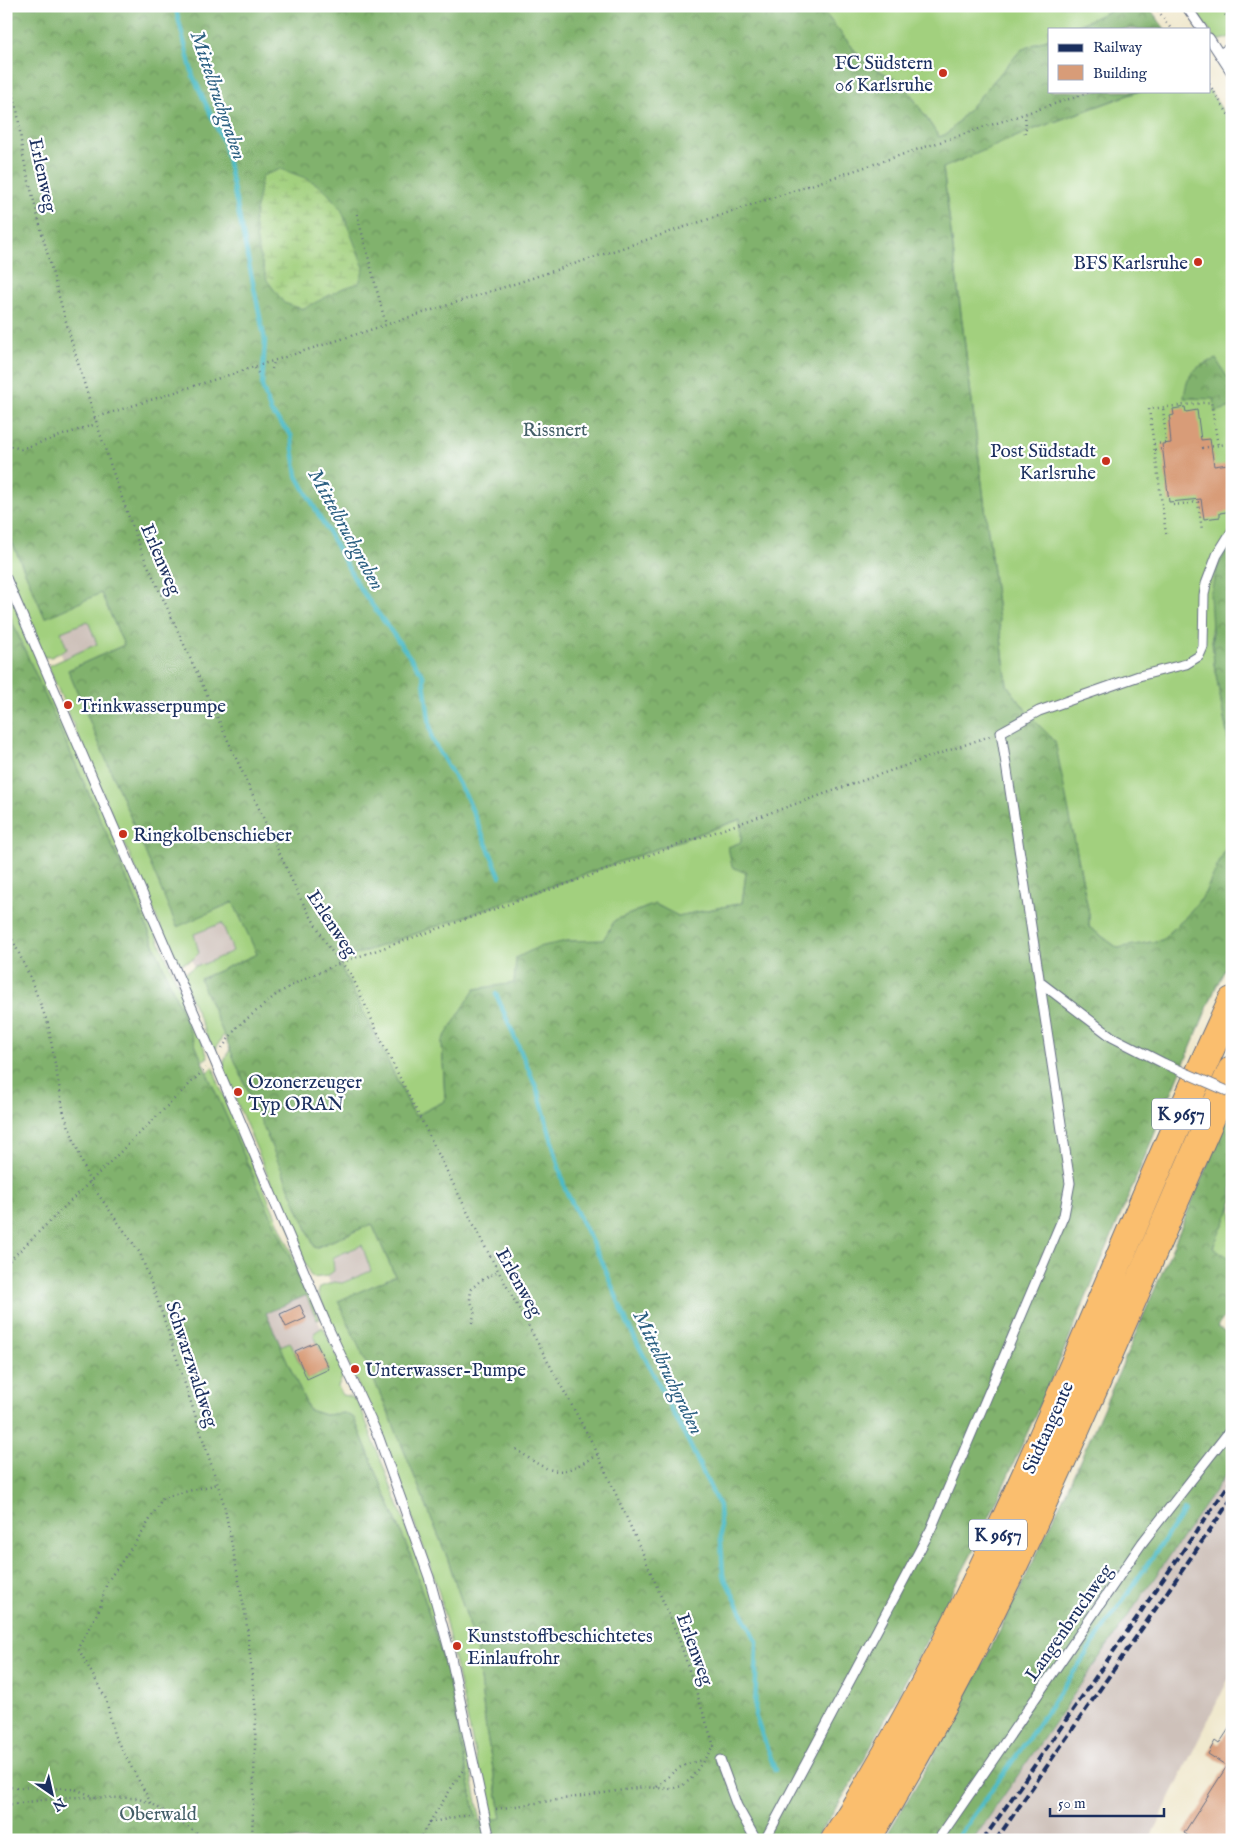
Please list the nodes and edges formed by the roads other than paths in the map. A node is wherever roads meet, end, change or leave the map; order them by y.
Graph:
1 (1186, 6) edge
2 (1201, 28) edge
3 (1210, 39) edge
4 (1232, 46) edge
5 (1220, 54) junction
6 (1232, 73) edge
7 (1232, 531) edge
8 (6, 578) edge
9 (1041, 983) junction
10 (1232, 1001) edge
11 (1232, 1070) edge
12 (1232, 1093) edge
13 (1232, 1428) edge
14 (720, 1760) road end
15 (490, 1840) edge
16 (756, 1840) edge
17 (765, 1840) edge
18 (835, 1840) edge
19 (866, 1840) edge
20 (938, 1840) edge

1 - 2 lane
3 - 5 lane
4 - 5 lane
5 - 6 lane
7 - 9 lane
8 - 15 lane
9 - 12 lane, bridge
9 - 17 lane
10 - 18 highway, Südtangente / K 9657
11 - 19 highway, Südtangente / K 9657
13 - 20 lane, Langenbruchweg
14 - 16 lane

